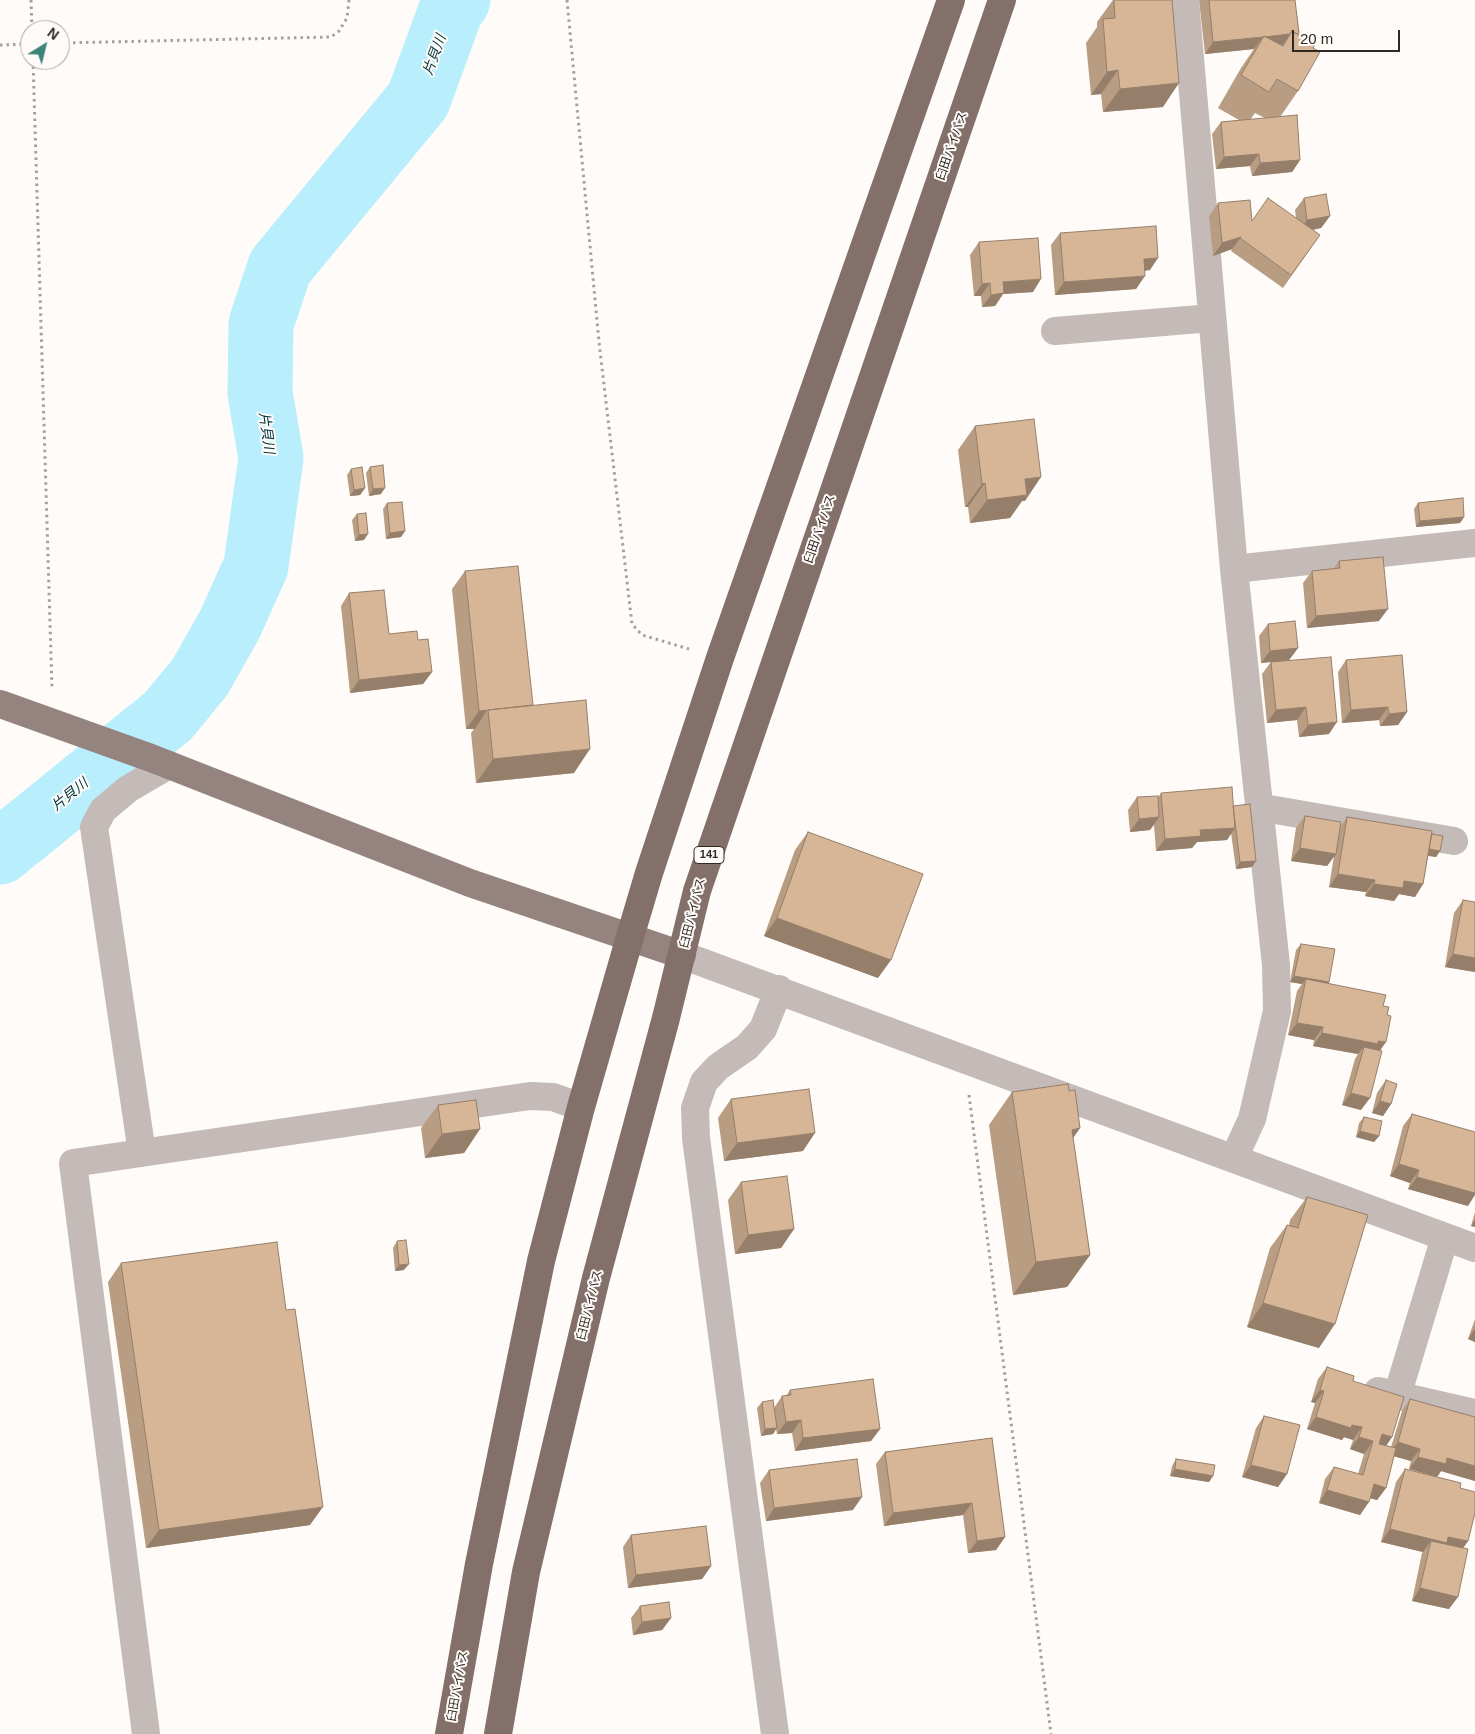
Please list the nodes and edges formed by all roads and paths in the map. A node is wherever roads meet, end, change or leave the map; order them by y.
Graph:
1 (31, 0) edge
2 (349, 0) edge
3 (567, 0) edge
4 (951, 0) edge
5 (1002, 0) edge
6 (1185, 0) edge
7 (32, 20) edge
8 (70, 43) edge
9 (20, 44) edge
10 (0, 45) edge
11 (33, 70) edge
12 (1212, 318) junction
13 (1055, 331) dead end
14 (1475, 542) edge
15 (1234, 569) junction
16 (720, 658) junction
17 (1, 706) edge
18 (47, 720) junction
19 (160, 762) junction
20 (1258, 807) junction
21 (1454, 841) dead end
22 (630, 937) junction
23 (682, 955) junction
24 (779, 989) junction
25 (965, 1059) junction
26 (581, 1107) junction
27 (142, 1153) junction
28 (1234, 1158) junction
29 (1445, 1237) junction
30 (1475, 1248) edge
31 (1354, 1384) edge
32 (1397, 1396) junction
33 (1475, 1413) edge
34 (146, 1734) edge
35 (449, 1734) edge
36 (498, 1734) edge
37 (775, 1734) edge
38 (1051, 1734) edge

1 - 7 path
2 - 8 path
3 - 16 path
4 - 16 highway, 臼田バイパス
5 - 23 highway, 臼田バイパス / 141
6 - 12 street
9 - 10 path
11 - 18 path
12 - 13 street
12 - 15 street
14 - 15 street
15 - 20 street
16 - 22 highway, 臼田バイパス
17 - 18 main road
18 - 19 main road
19 - 22 main road
19 - 27 street
20 - 21 street
20 - 28 street
22 - 23 main road
22 - 26 highway, 臼田バイパス
23 - 24 street
23 - 36 highway, 臼田バイパス / 141
24 - 25 street
24 - 37 street
25 - 28 street
25 - 38 path
26 - 27 street
26 - 35 highway, 臼田バイパス
27 - 34 street
28 - 29 street
29 - 30 street
29 - 32 street
31 - 32 street
32 - 33 street

